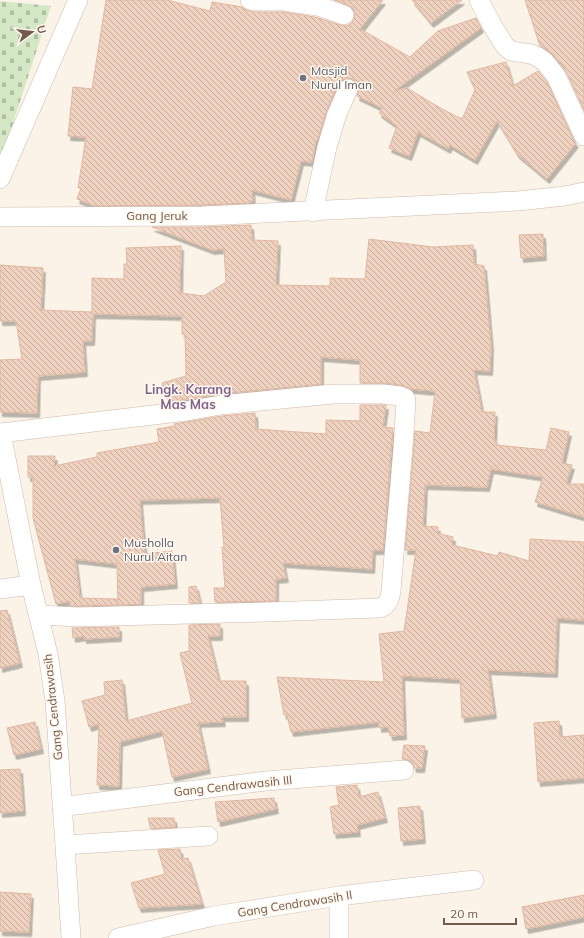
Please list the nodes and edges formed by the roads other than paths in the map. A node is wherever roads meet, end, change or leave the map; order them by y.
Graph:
1 (78, 0) edge
2 (250, 0) edge
3 (479, 0) edge
4 (344, 15) dead end
5 (348, 89) dead end
6 (584, 136) edge
7 (0, 179) edge
8 (584, 192) edge
9 (313, 212) junction
10 (0, 217) edge
11 (0, 433) edge
12 (31, 585) junction
13 (0, 589) edge
14 (39, 615) junction
15 (404, 770) dead end
16 (62, 806) junction
17 (208, 836) dead end
18 (65, 845) junction
19 (474, 880) dead end
20 (339, 896) junction
21 (71, 938) edge
22 (118, 938) edge
23 (339, 938) edge

1 - 7 street
2 - 4 street
3 - 6 street
5 - 9 street
8 - 9 street, Gang Jeruk
9 - 10 street, Gang Jeruk
11 - 12 street, Gang Cendrawasih
11 - 14 street
12 - 13 street
12 - 14 street, Gang Cendrawasih
14 - 16 street, Gang Cendrawasih
15 - 16 street, Gang Cendrawasih III
16 - 18 street, Gang Cendrawasih
17 - 18 street
18 - 21 street, Gang Cendrawasih
19 - 20 street, Gang Cendrawasih II
20 - 22 street, Gang Cendrawasih II
20 - 23 street

